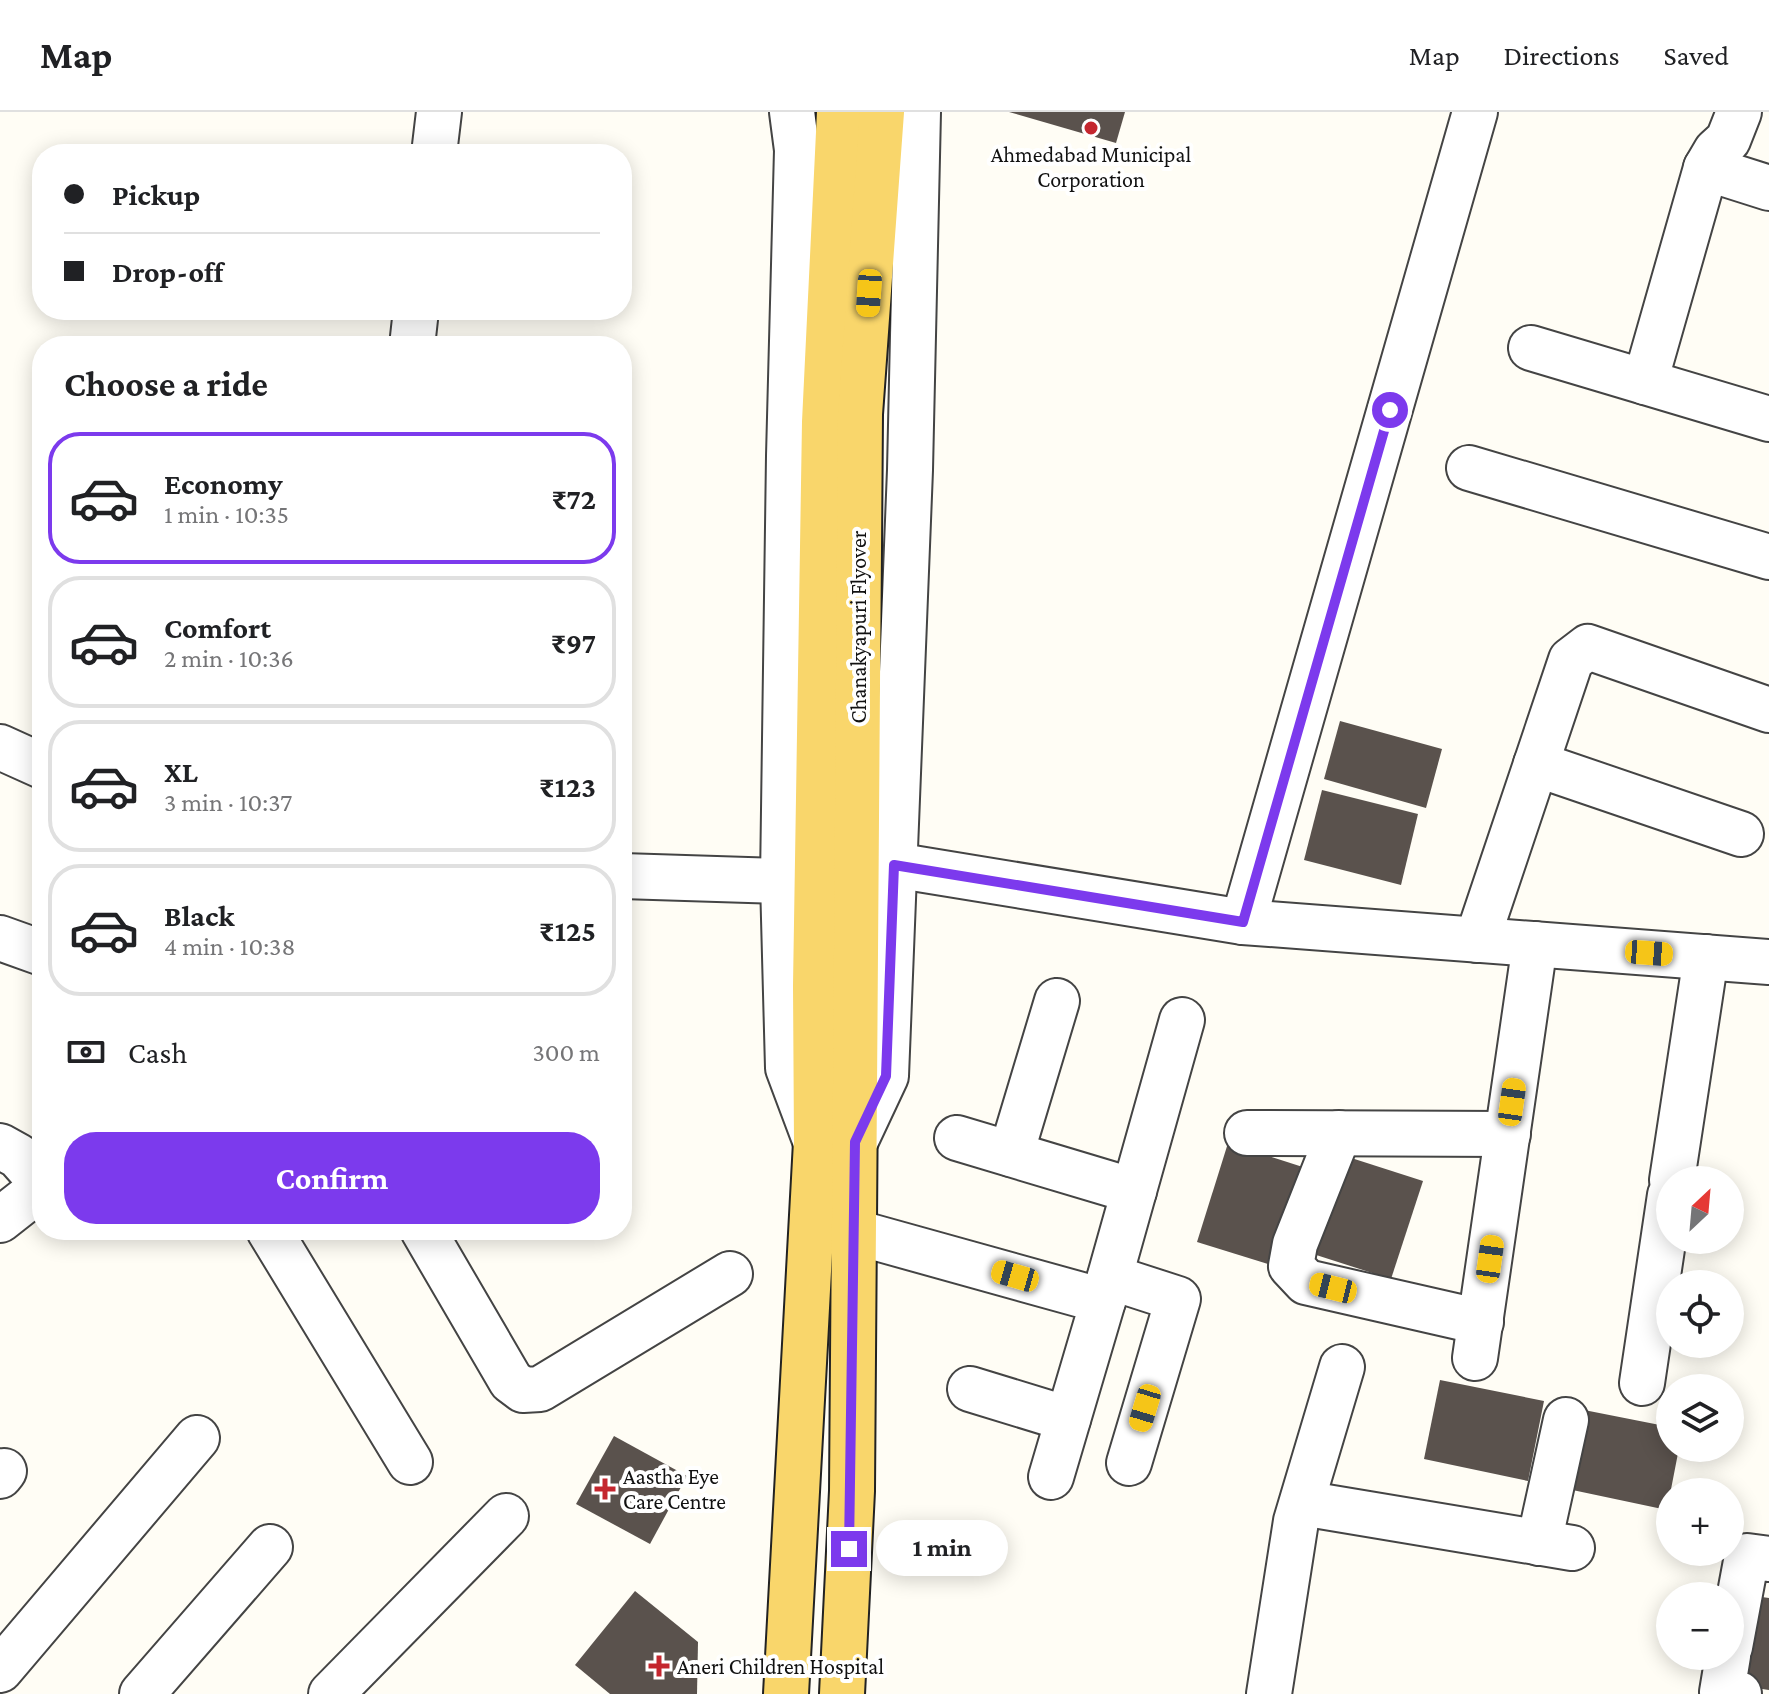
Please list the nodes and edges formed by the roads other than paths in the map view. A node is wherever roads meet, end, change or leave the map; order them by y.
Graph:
1 (439, 112) edge
2 (792, 112) edge
3 (839, 112) edge
4 (1475, 112) edge
5 (1739, 112) edge
6 (904, 116) edge
7 (435, 144) edge
8 (1706, 168) junction
9 (1769, 188) edge
10 (1531, 348) dead end
11 (1645, 382) junction
12 (1769, 419) edge
13 (1469, 468) dead end
14 (1769, 557) edge
15 (1769, 710) edge
16 (0, 747) edge
17 (32, 761) edge
18 (1536, 764) junction
19 (1741, 834) dead end
20 (894, 865) junction
21 (632, 876) edge
22 (783, 881) junction
23 (1243, 922) junction
24 (0, 938) edge
25 (1477, 940) junction
26 (1535, 944) junction
27 (32, 949) edge
28 (1706, 957) junction
29 (1769, 962) edge
30 (1057, 1001) dead end
31 (1182, 1020) dead end
32 (1247, 1133) dead end
33 (1339, 1133) junction
34 (1508, 1134) junction
35 (957, 1138) dead end
36 (835, 1142) junction
37 (0, 1146) edge
38 (1011, 1154) junction
39 (1674, 1166) edge
40 (32, 1173) edge
41 (1134, 1191) junction
42 (32, 1193) edge
43 (0, 1220) edge
44 (855, 1232) junction
45 (275, 1240) edge
46 (429, 1240) edge
47 (1661, 1254) edge
48 (730, 1274) dead end
49 (1107, 1289) junction
50 (1342, 1367) dead end
51 (1642, 1383) dead end
52 (970, 1389) dead end
53 (1068, 1419) junction
54 (1566, 1420) dead end
55 (197, 1438) dead end
56 (410, 1462) dead end
57 (1129, 1463) dead end
58 (1051, 1477) dead end
59 (1302, 1503) junction
60 (506, 1516) dead end
61 (270, 1547) dead end
62 (1769, 1559) edge
63 (1742, 1582) edge
64 (0, 1670) edge
65 (1726, 1670) edge
66 (142, 1694) edge
67 (331, 1694) edge
68 (786, 1694) edge
69 (842, 1694) edge
70 (1269, 1694) edge
71 (1739, 1694) edge

1 - 7 street
2 - 22 street
3 - 36 main road, Chanakyapuri Flyover
4 - 23 street
5 - 8 street
6 - 20 street
6 - 36 main road, Chanakyapuri Flyover
8 - 9 street
8 - 11 street
10 - 11 street
11 - 12 street
13 - 14 street
15 - 18 street
16 - 17 street
18 - 19 street
18 - 25 street
20 - 23 street
20 - 36 street
21 - 22 street
22 - 36 street
23 - 25 street
24 - 27 street
25 - 26 street
26 - 28 street
26 - 34 street
28 - 29 street
28 - 39 street
30 - 38 street
31 - 41 street
32 - 33 street
33 - 34 street
33 - 34 street
35 - 38 street
36 - 44 main road
36 - 68 main road
37 - 40 street
38 - 41 street
41 - 49 street
42 - 43 street
44 - 49 street
44 - 69 main road
45 - 56 street
46 - 48 street
47 - 51 street
49 - 53 street
49 - 57 street
50 - 59 street
52 - 53 street
53 - 58 street
54 - 59 street
55 - 64 street
59 - 70 street
60 - 67 street
61 - 66 street
62 - 63 street
65 - 71 street

